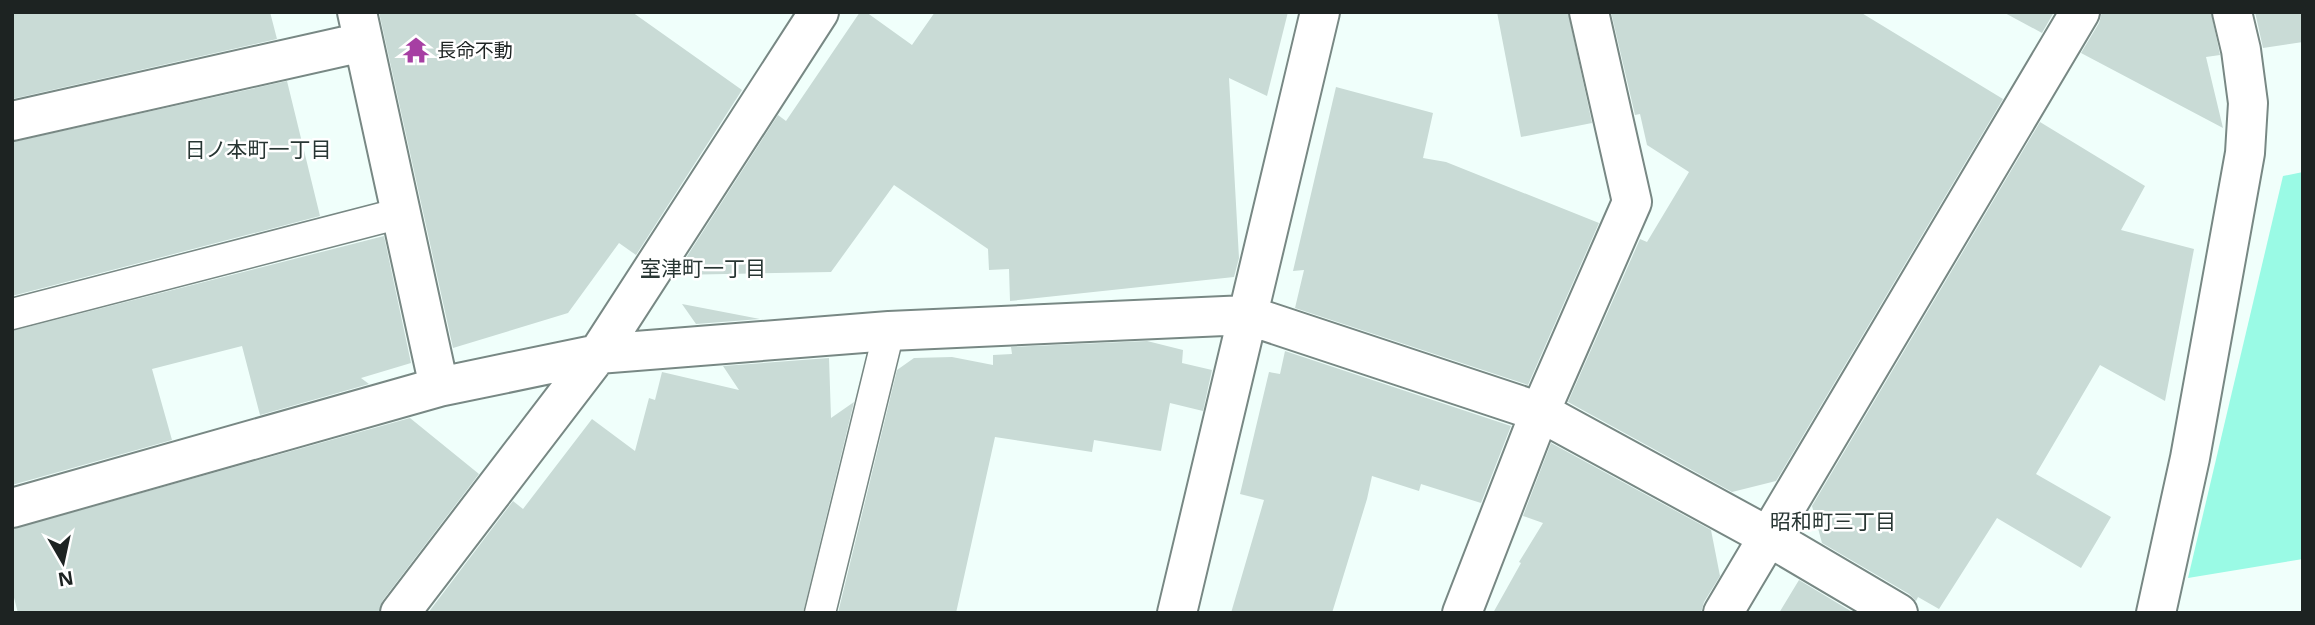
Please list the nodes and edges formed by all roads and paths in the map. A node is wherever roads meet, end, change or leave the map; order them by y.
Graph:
1 (820, 12) edge
2 (1320, 12) edge
3 (1589, 12) edge
4 (2080, 12) edge
5 (2232, 12) edge
6 (360, 27) edge
7 (12, 121) edge
8 (401, 213) junction
9 (12, 314) edge
10 (1247, 315) junction
11 (889, 331) junction
12 (598, 354) junction
13 (439, 387) junction
14 (1540, 412) junction
15 (12, 508) edge
16 (1769, 537) junction
17 (400, 613) edge
18 (820, 613) edge
19 (1177, 613) edge
20 (1462, 613) edge
21 (1723, 613) edge
22 (1898, 613) edge
23 (2156, 613) edge

1 - 12 street
2 - 10 street
3 - 14 street
4 - 16 street
5 - 23 street
6 - 7 street
6 - 8 street
8 - 9 lane
8 - 13 street
10 - 11 street
10 - 14 street
10 - 19 street
11 - 12 street
11 - 18 lane
12 - 13 street
12 - 17 street
13 - 15 street
14 - 16 street
14 - 20 street
16 - 21 street
16 - 22 street

